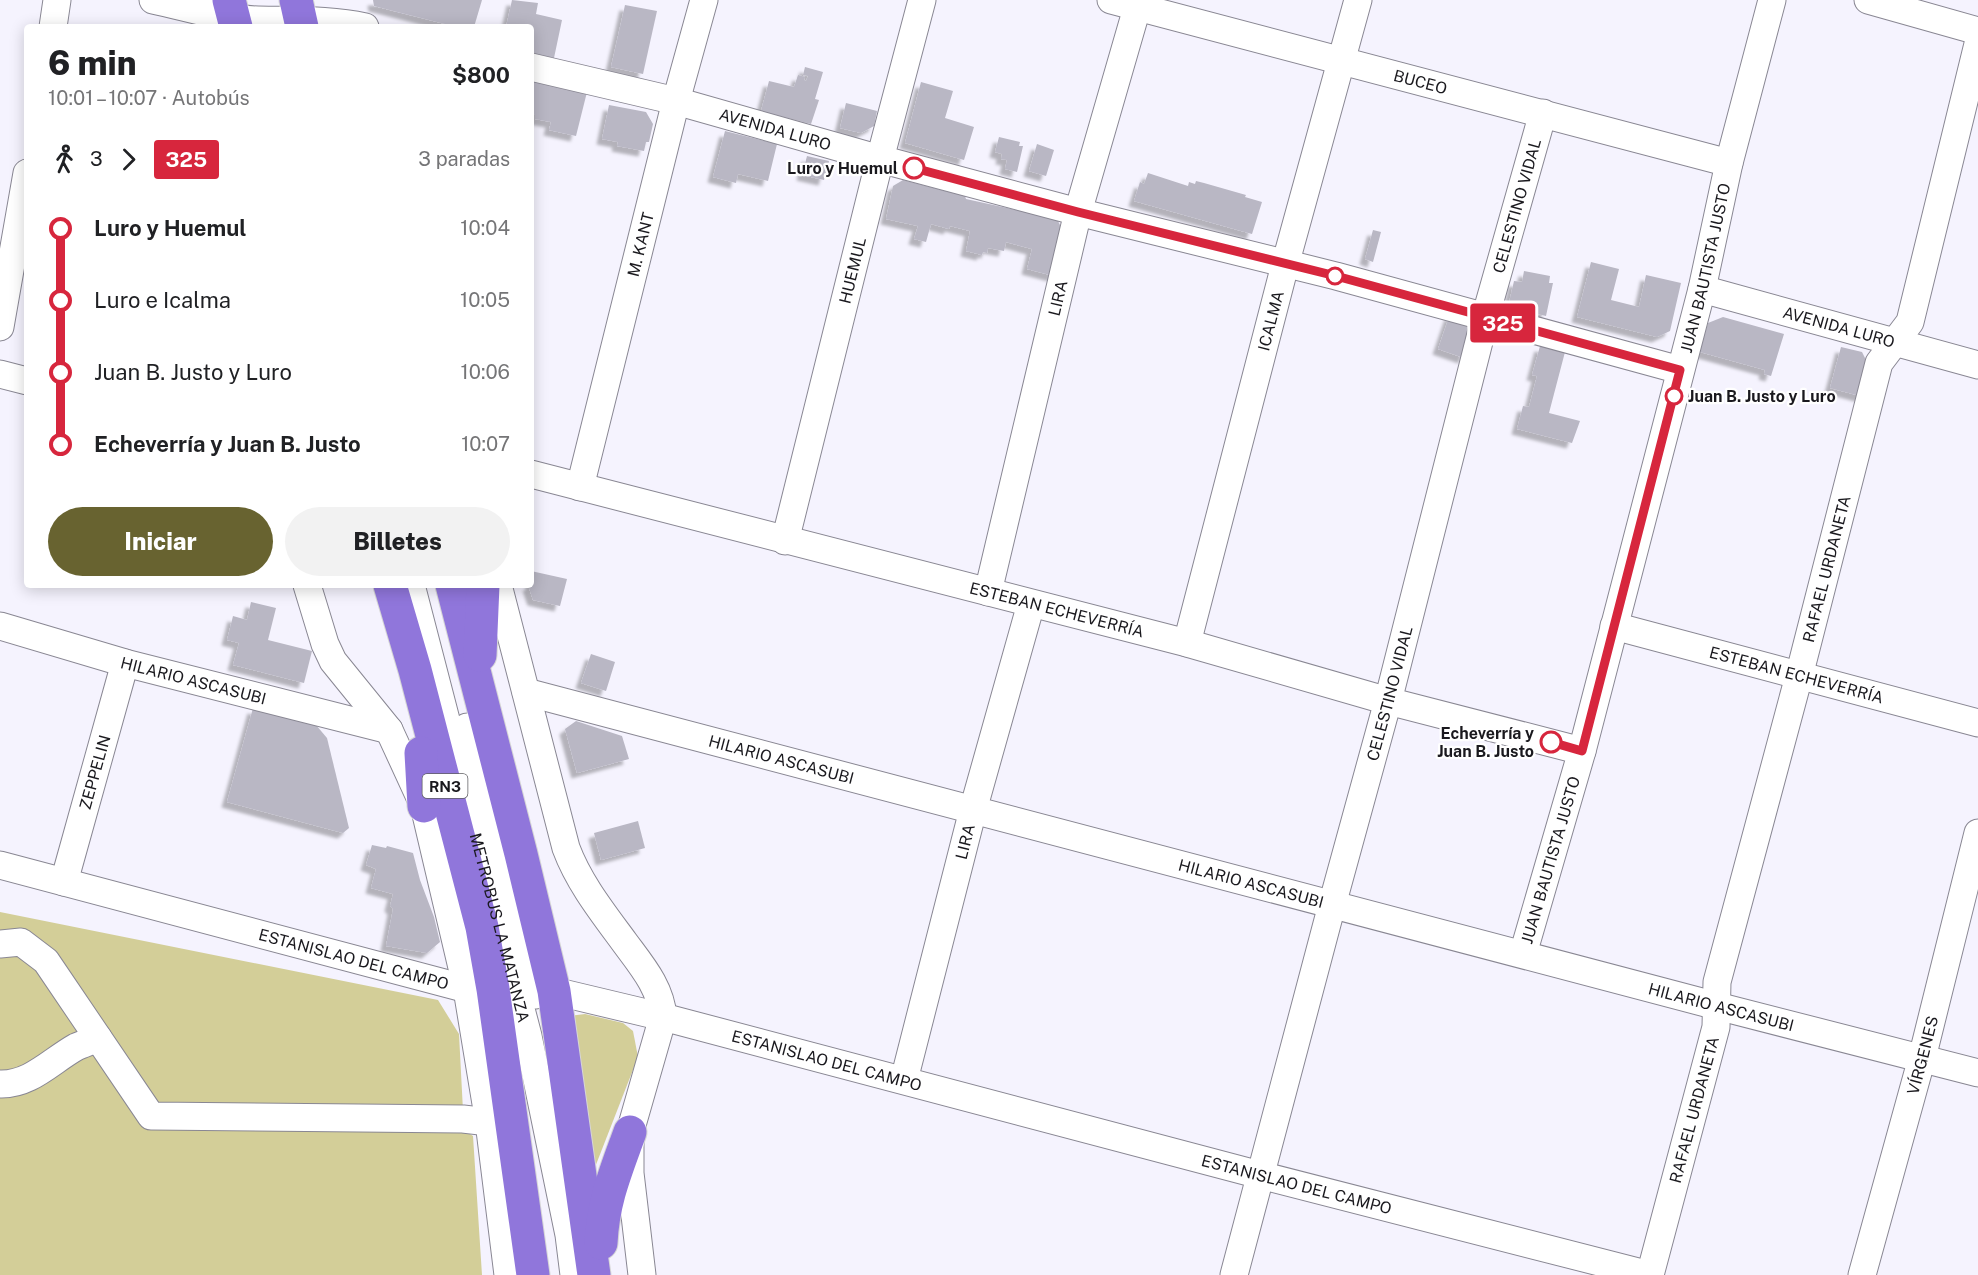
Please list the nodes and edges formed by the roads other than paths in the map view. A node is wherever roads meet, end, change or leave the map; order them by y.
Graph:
1 (57, 0) edge
2 (704, 0) edge
3 (922, 0) edge
4 (1111, 0) edge
5 (1358, 0) edge
6 (1772, 0) edge
7 (1868, 0) edge
8 (161, 7) edge
9 (1137, 8) junction
10 (267, 15) edge
11 (353, 19) edge
12 (53, 24) edge
13 (1978, 31) edge
14 (1978, 44) edge
15 (1342, 61) junction
16 (534, 68) edge
17 (676, 101) junction
18 (1543, 113) junction
19 (880, 159) junction
20 (1729, 164) junction
21 (24, 190) edge
22 (1078, 212) junction
23 (1285, 265) junction
24 (1702, 289) junction
25 (1485, 318) junction
26 (0, 327) edge
27 (1893, 342) junction
28 (1978, 365) edge
29 (1680, 370) junction
30 (0, 374) edge
31 (24, 380) edge
32 (534, 475) edge
33 (580, 487) junction
34 (785, 541) junction
35 (308, 588) edge
36 (391, 588) edge
37 (412, 588) edge
38 (430, 588) edge
39 (453, 588) edge
40 (483, 588) edge
41 (499, 588) edge
42 (988, 592) junction
43 (1030, 604) junction
44 (0, 626) edge
45 (1614, 626) junction
46 (1187, 643) junction
47 (125, 663) junction
48 (415, 670) junction
49 (1799, 676) junction
50 (478, 687) junction
51 (526, 692) junction
52 (1388, 701) junction
53 (1978, 723) edge
54 (389, 730) junction
55 (1582, 751) junction
56 (424, 806) junction
57 (973, 810) junction
58 (1978, 833) edge
59 (0, 865) edge
60 (64, 882) junction
61 (1332, 905) junction
62 (0, 944) edge
63 (1523, 954) junction
64 (513, 989) junction
65 (1718, 1006) junction
66 (663, 1017) junction
67 (98, 1038) junction
68 (1922, 1058) junction
69 (1978, 1073) edge
70 (904, 1080) junction
71 (0, 1084) edge
72 (489, 1122) junction
73 (630, 1132) junction
74 (1260, 1175) junction
75 (508, 1275) edge
76 (533, 1275) edge
77 (574, 1275) edge
78 (578, 1275) edge
79 (594, 1275) edge
80 (601, 1275) edge
81 (642, 1275) edge
82 (1234, 1275) edge
83 (1650, 1275) edge
84 (1862, 1275) edge

1 - 12 street
2 - 17 street, M. KANT
3 - 19 street, HUEMUL
4 - 9 street, BUCEO
5 - 15 street, ICALMA
6 - 20 street, JUAN BAUTISTA JUSTO
7 - 13 street
8 - 10 street
9 - 15 street, BUCEO
9 - 22 street, LIRA
10 - 11 street
14 - 27 street, RAFAEL URDANETA
15 - 18 street, BUCEO
15 - 23 street, ICALMA
16 - 17 street, AVENIDA LURO
17 - 19 street, AVENIDA LURO
17 - 33 street, M. KANT
18 - 20 street, BUCEO
18 - 25 street, CELESTINO VIDAL
19 - 22 street, AVENIDA LURO
19 - 34 street, HUEMUL
20 - 24 street, JUAN BAUTISTA JUSTO
21 - 26 street
22 - 23 street, AVENIDA LURO
22 - 42 street, LIRA
23 - 25 street, AVENIDA LURO
23 - 46 street, ICALMA
24 - 27 street, AVENIDA LURO
24 - 29 street, JUAN BAUTISTA JUSTO
25 - 29 street, AVENIDA LURO
25 - 52 street, CELESTINO VIDAL
27 - 28 street, AVENIDA LURO
27 - 49 street, RAFAEL URDANETA
29 - 45 street, JUAN BAUTISTA JUSTO
30 - 31 street
32 - 33 street, ESTEBAN ECHEVERRÍA
33 - 34 street, ESTEBAN ECHEVERRÍA
34 - 42 street, ESTEBAN ECHEVERRÍA
35 - 54 street
36 - 48 highway, RN3
37 - 64 street, METROBUS LA MATANZA
38 - 64 street, METROBUS LA MATANZA
39 - 50 highway, RN3
40 - 50 highway
41 - 51 street
42 - 43 street, ESTEBAN ECHEVERRÍA
43 - 46 street, ESTEBAN ECHEVERRÍA
43 - 57 street, LIRA
44 - 47 street, HILARIO ASCASUBI
45 - 49 street, ESTEBAN ECHEVERRÍA
45 - 55 street, JUAN BAUTISTA JUSTO
46 - 52 street, ESTEBAN ECHEVERRÍA
47 - 54 street, HILARIO ASCASUBI
47 - 60 street, ZEPPELIN
48 - 56 highway
48 - 64 highway, RN3
49 - 53 street, ESTEBAN ECHEVERRÍA
49 - 65 street, RAFAEL URDANETA
50 - 64 highway, RN3
51 - 57 street, HILARIO ASCASUBI
51 - 66 street
52 - 55 street, ESTEBAN ECHEVERRÍA
52 - 61 street, CELESTINO VIDAL
54 - 56 street
55 - 63 street, JUAN BAUTISTA JUSTO
56 - 64 street
57 - 61 street, HILARIO ASCASUBI
57 - 70 street, LIRA
58 - 68 street, VÍRGENES
59 - 60 street, ESTANISLAO DEL CAMPO
60 - 64 street, ESTANISLAO DEL CAMPO
61 - 63 street, HILARIO ASCASUBI
61 - 74 street, CELESTINO VIDAL
62 - 67 street
63 - 65 street, HILARIO ASCASUBI
64 - 66 street, ESTANISLAO DEL CAMPO
64 - 72 street
64 - 76 highway, RN3
64 - 77 street, METROBUS LA MATANZA
64 - 78 street, METROBUS LA MATANZA
64 - 79 highway, RN3
65 - 68 street, HILARIO ASCASUBI
65 - 83 street, RAFAEL URDANETA
66 - 70 street, ESTANISLAO DEL CAMPO
66 - 73 street
67 - 71 street
67 - 72 street
68 - 69 street, HILARIO ASCASUBI
68 - 84 street, VÍRGENES
70 - 74 street, ESTANISLAO DEL CAMPO
72 - 75 street
73 - 80 highway
73 - 81 street
74 - 82 street, CELESTINO VIDAL
74 - 83 street, ESTANISLAO DEL CAMPO

